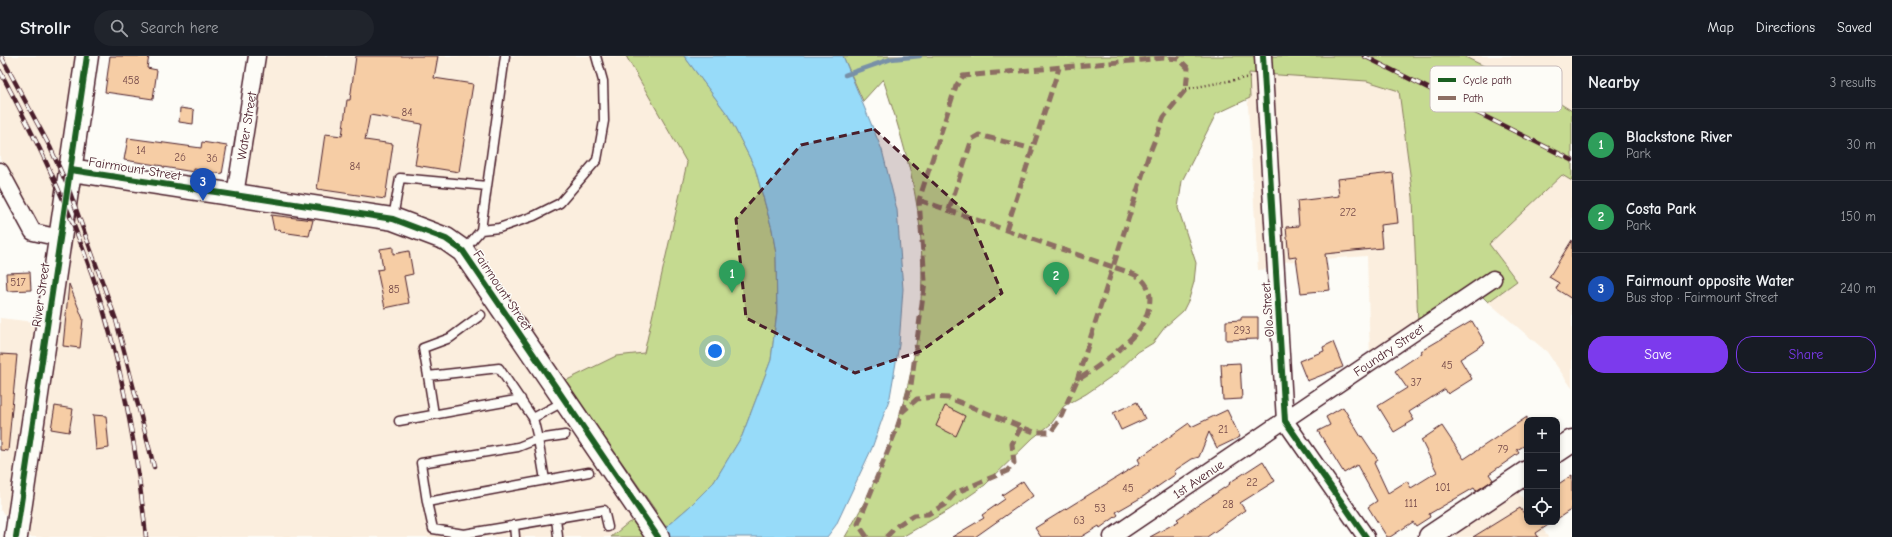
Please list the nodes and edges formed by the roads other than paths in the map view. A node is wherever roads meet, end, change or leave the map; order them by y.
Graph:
1 (87, 56) edge
2 (257, 56) edge
3 (505, 56) edge
4 (596, 56) edge
5 (1263, 56) edge
6 (70, 170) junction
7 (0, 171) edge
8 (487, 186) junction
9 (235, 195) junction
10 (393, 219) junction
11 (480, 230) junction
12 (60, 238) junction
13 (463, 251) junction
14 (1493, 279) dead end
15 (481, 315) dead end
16 (428, 376) junction
17 (521, 399) junction
18 (565, 401) junction
19 (434, 414) junction
20 (533, 418) junction
21 (1285, 420) junction
22 (399, 421) dead end
23 (565, 435) dead end
24 (538, 439) junction
25 (1572, 441) edge
26 (1560, 449) edge
27 (589, 472) dead end
28 (1524, 474) edge
29 (545, 480) junction
30 (427, 502) junction
31 (556, 518) junction
32 (0, 522) edge
33 (514, 526) junction
34 (608, 527) dead end
35 (655, 532) edge
36 (477, 534) edge
37 (16, 537) edge
38 (515, 537) edge
39 (558, 537) edge
40 (1112, 537) edge
41 (1366, 537) edge
42 (1430, 537) edge

1 - 6 street, River Street
2 - 9 street, Water Street
3 - 8 lane
4 - 11 lane
5 - 21 street, Olo Street
6 - 9 street, Fairmount Street
6 - 12 street, River Street
7 - 12 street
8 - 10 lane
8 - 11 lane
9 - 10 street, Fairmount Street
10 - 13 street, Fairmount Street
11 - 13 lane
12 - 37 street, River Street
13 - 18 street, Fairmount Street
14 - 21 street, Foundry Street
15 - 16 lane
16 - 17 lane
16 - 19 lane
17 - 19 lane
17 - 20 lane
18 - 20 lane
18 - 35 street, Fairmount Street
19 - 22 lane
20 - 24 lane
21 - 40 street, 1st Avenue
21 - 41 street
23 - 24 lane
24 - 29 lane
24 - 30 lane
25 - 26 street
27 - 29 lane
28 - 42 street
29 - 30 lane
30 - 36 lane
31 - 33 lane
31 - 34 lane
31 - 39 lane
32 - 37 street
33 - 36 lane
33 - 38 lane

